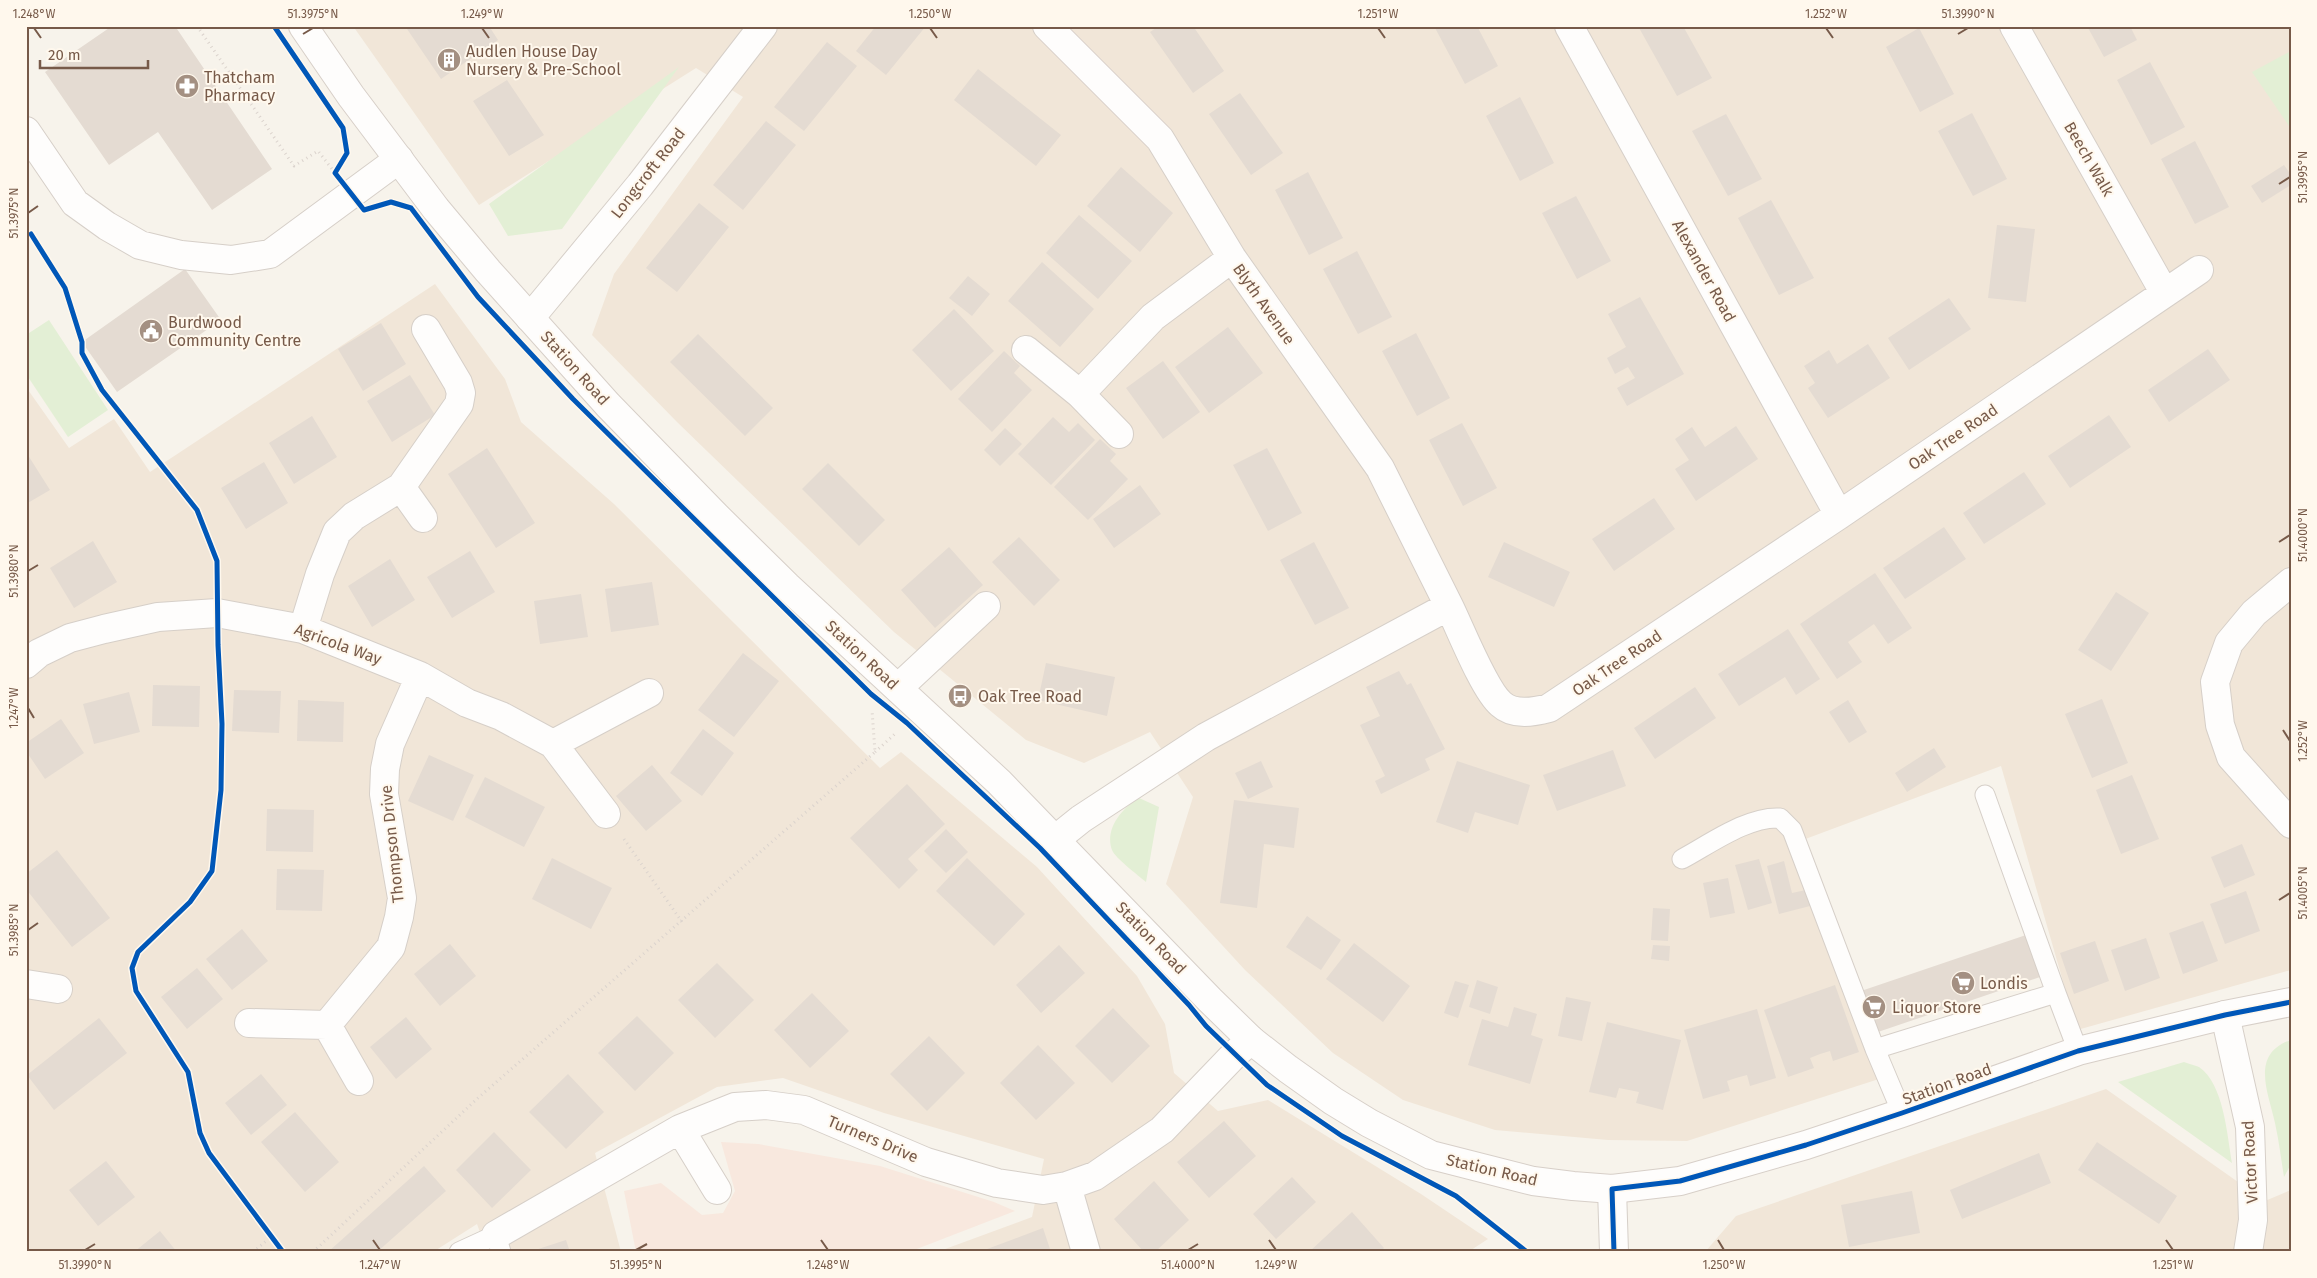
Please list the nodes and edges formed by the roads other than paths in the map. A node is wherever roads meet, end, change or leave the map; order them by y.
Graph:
1 (303, 26) edge
2 (763, 26) edge
3 (1047, 26) edge
4 (1569, 26) edge
5 (2014, 26) edge
6 (26, 131) edge
7 (399, 159) junction
8 (1232, 258) junction
9 (2199, 270) dead end
10 (2164, 292) junction
11 (530, 318) junction
12 (426, 328) dead end
13 (1026, 350) dead end
14 (1080, 394) junction
15 (1119, 434) dead end
16 (401, 487) junction
17 (1839, 515) junction
18 (423, 518) dead end
19 (2291, 582) edge
20 (986, 606) dead end
21 (1448, 606) junction
22 (303, 629) junction
23 (31, 651) edge
24 (420, 676) junction
25 (898, 688) junction
26 (649, 694) dead end
27 (553, 744) junction
28 (1985, 795) dead end
29 (606, 814) road end
30 (2291, 824) edge
31 (1056, 839) junction
32 (1682, 859) dead end
33 (26, 984) edge
34 (58, 989) dead end
35 (2056, 993) junction
36 (2291, 1002) edge
37 (2225, 1014) junction
38 (250, 1022) dead end
39 (327, 1025) junction
40 (1251, 1040) junction
41 (1876, 1049) junction
42 (2078, 1051) junction
43 (360, 1081) dead end
44 (1902, 1113) junction
45 (680, 1129) junction
46 (1067, 1186) junction
47 (1612, 1189) junction
48 (717, 1190) dead end
49 (498, 1243) edge
50 (459, 1252) edge
51 (1086, 1252) edge
52 (1614, 1252) edge
53 (2248, 1252) edge

1 - 7 street, Station Road
2 - 11 street, Longcroft Road
3 - 8 street, Blyth Avenue
4 - 17 street, Alexander Road
5 - 10 street, Beech Walk
6 - 7 street
7 - 11 street, Station Road
8 - 14 street
8 - 21 street, Blyth Avenue
9 - 10 street, Oak Tree Road
10 - 17 street, Oak Tree Road
11 - 25 street, Station Road
12 - 16 street
13 - 14 street
14 - 15 street
16 - 18 street
16 - 22 street
17 - 21 street, Oak Tree Road
19 - 30 street
20 - 25 street
21 - 31 street
22 - 23 street, Agricola Way
22 - 24 street, Agricola Way
24 - 27 street, Agricola Way
24 - 39 street, Thompson Drive
25 - 31 street, Station Road
26 - 27 street
27 - 29 street, Agricola Way
28 - 35 lane
31 - 40 street, Station Road
32 - 41 lane
33 - 34 street
35 - 41 lane
35 - 42 lane
36 - 37 street, Station Road
37 - 42 street, Station Road
37 - 53 street, Victor Road
38 - 39 street
39 - 43 street
40 - 46 street, Turners Drive
40 - 47 street, Station Road
41 - 44 lane
42 - 44 street, Station Road
44 - 47 street, Station Road
45 - 46 street, Turners Drive
45 - 48 street
45 - 49 street, Turners Drive
46 - 51 street
47 - 52 street
49 - 50 lane

